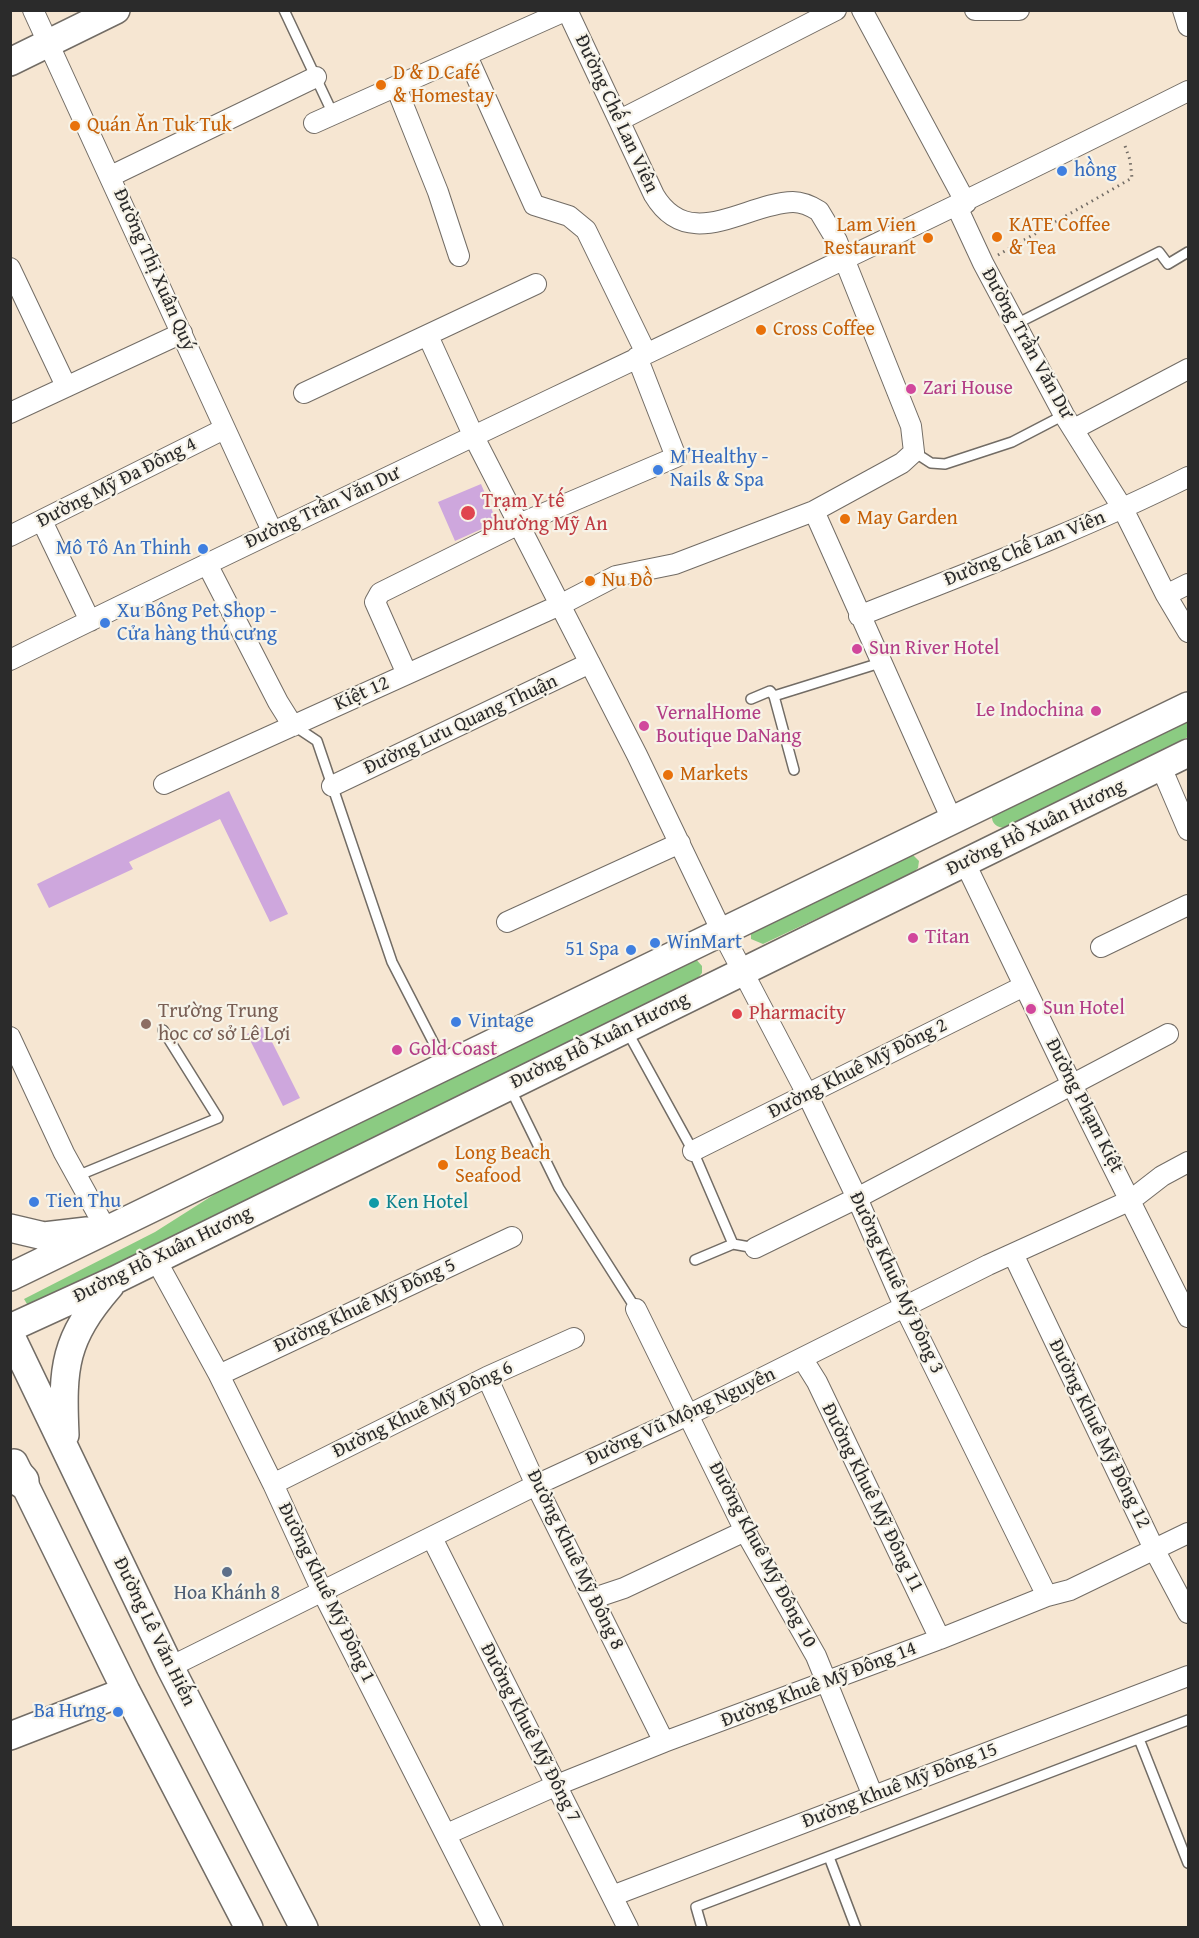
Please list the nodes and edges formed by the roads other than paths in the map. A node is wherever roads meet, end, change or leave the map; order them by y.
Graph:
1 (33, 10) edge
2 (116, 10) edge
3 (284, 10) edge
4 (567, 10) edge
5 (836, 10) edge
6 (862, 10) edge
7 (975, 10) edge
8 (1019, 10) edge
9 (1183, 10) edge
10 (1188, 26) edge
11 (48, 43) junction
12 (467, 56) junction
13 (10, 62) edge
14 (316, 77) junction
15 (396, 87) junction
16 (1188, 91) edge
17 (333, 114) junction
18 (620, 120) junction
19 (314, 123) dead end
20 (111, 176) junction
21 (961, 205) junction
22 (1188, 252) edge
23 (459, 256) dead end
24 (843, 260) junction
25 (10, 268) edge
26 (536, 284) dead end
27 (1016, 324) junction
28 (182, 333) junction
29 (428, 336) junction
30 (641, 355) junction
31 (1188, 369) edge
32 (66, 386) junction
33 (304, 393) dead end
34 (10, 413) edge
35 (1069, 422) junction
36 (224, 429) junction
37 (474, 437) junction
38 (914, 452) junction
39 (1188, 477) edge
40 (1123, 509) junction
41 (814, 511) junction
42 (42, 521) junction
43 (519, 524) junction
44 (272, 531) junction
45 (10, 536) edge
46 (207, 564) junction
47 (1188, 584) edge
48 (1166, 595) junction
49 (560, 605) junction
50 (859, 616) junction
51 (90, 621) junction
52 (1188, 632) edge
53 (10, 660) edge
54 (590, 663) junction
55 (880, 663) junction
56 (406, 674) junction
57 (774, 696) junction
58 (751, 699) dead end
59 (1188, 706) edge
60 (293, 726) junction
61 (1188, 753) edge
62 (1161, 767) junction
63 (794, 770) dead end
64 (164, 784) dead end
65 (332, 786) junction
66 (961, 816) junction
67 (1188, 830) edge
68 (927, 832) junction
69 (680, 843) junction
70 (990, 851) junction
71 (956, 867) junction
72 (1188, 905) edge
73 (507, 922) dead end
74 (722, 932) junction
75 (1101, 947) dead end
76 (743, 972) junction
77 (1024, 986) junction
78 (626, 1029) junction
79 (164, 1030) dead end
80 (1168, 1034) dead end
81 (10, 1037) edge
82 (446, 1066) junction
83 (1072, 1085) junction
84 (509, 1086) junction
85 (807, 1094) junction
86 (693, 1151) junction
87 (1188, 1162) edge
88 (77, 1176) junction
89 (857, 1198) junction
90 (1131, 1200) junction
91 (10, 1228) edge
92 (106, 1229) junction
93 (512, 1237) dead end
94 (733, 1244) junction
95 (755, 1248) joint
96 (1013, 1254) junction
97 (156, 1260) junction
98 (695, 1260) dead end
99 (10, 1277) edge
100 (116, 1280) junction
101 (905, 1308) junction
102 (636, 1309) joint
103 (1188, 1317) edge
104 (10, 1328) edge
105 (10, 1334) edge
106 (574, 1338) dead end
107 (802, 1358) junction
108 (219, 1375) junction
109 (487, 1377) junction
110 (688, 1415) junction
111 (65, 1445) junction
112 (14, 1467) edge
113 (273, 1484) junction
114 (536, 1485) junction
115 (745, 1531) junction
116 (1188, 1533) edge
117 (432, 1538) junction
118 (1155, 1551) junction
119 (323, 1593) junction
120 (1047, 1596) junction
121 (594, 1598) junction
122 (1188, 1613) edge
123 (940, 1639) junction
124 (170, 1667) junction
125 (1188, 1676) edge
126 (828, 1682) junction
127 (126, 1691) junction
128 (1188, 1720) edge
129 (10, 1736) edge
130 (1139, 1739) junction
131 (664, 1742) junction
132 (557, 1785) junction
133 (873, 1796) junction
134 (447, 1834) junction
135 (829, 1857) junction
136 (1188, 1863) edge
137 (612, 1896) junction
138 (249, 1928) edge
139 (304, 1928) edge
140 (493, 1928) edge
141 (627, 1928) edge
142 (702, 1928) edge
143 (856, 1928) edge

1 - 11 street, Đường Thị Xuân Quý
2 - 11 main road
3 - 14 lane
4 - 12 street, Đường Chế Lan Viên
4 - 18 street, Đường Chế Lan Viên
5 - 18 street
6 - 21 street
7 - 8 street
9 - 10 street
11 - 13 main road
11 - 20 street, Đường Thị Xuân Quý
12 - 15 street, Đường Chế Lan Viên
12 - 30 street
14 - 17 lane
14 - 20 street
15 - 17 street, Đường Chế Lan Viên
15 - 23 street
16 - 21 street, Đường Trần Văn Dư
17 - 19 street, Đường Chế Lan Viên
18 - 24 street, Đường Chế Lan Viên
20 - 28 street, Đường Thị Xuân Quý
21 - 24 street, Đường Trần Văn Dư
21 - 27 street, Đường Trần Văn Dư
22 - 27 lane
24 - 30 street, Đường Trần Văn Dư
24 - 38 street, Đường Chế Lan Viên
25 - 32 street
26 - 29 street
27 - 35 street, Đường Trần Văn Dư
28 - 32 street
28 - 36 street, Đường Thị Xuân Quý
29 - 33 street
29 - 37 street
30 - 37 street, Đường Trần Văn Dư
30 - 43 street
31 - 35 street, Đường Trần Văn Dư
32 - 34 street
35 - 38 lane
35 - 40 street
36 - 42 street, Đường Mỹ Đa Đông 4
36 - 44 street, Đường Thị Xuân Quý
37 - 43 street
37 - 44 street, Đường Trần Văn Dư
38 - 41 street
39 - 40 street, Đường Chế Lan Viên
40 - 48 street
40 - 50 street, Đường Chế Lan Viên
41 - 49 street
41 - 50 street
42 - 45 street, Đường Mỹ Đa Đông 4
42 - 51 street
43 - 49 street
43 - 56 street
44 - 46 street, Đường Trần Văn Dư
46 - 51 street, Đường Trần Văn Dư
46 - 60 street
47 - 48 street
48 - 52 street
49 - 54 street
49 - 56 street, Kiệt 12
50 - 55 street
51 - 53 street, Đường Trần Văn Dư
54 - 65 street, Đường Lưu Quang Thuận
54 - 69 street
55 - 57 lane
55 - 66 street
56 - 60 street, Kiệt 12
57 - 58 lane
57 - 63 lane
59 - 66 main road
60 - 64 street, Kiệt 12
60 - 65 lane
61 - 62 main road, Đường Hồ Xuân Hương
62 - 67 street
62 - 70 main road, Đường Hồ Xuân Hương
65 - 82 lane
66 - 68 main road
66 - 70 main road
68 - 71 main road
68 - 74 main road
69 - 73 street
69 - 74 street
70 - 71 main road, Đường Hồ Xuân Hương
71 - 76 main road, Đường Hồ Xuân Hương
71 - 77 street, Đường Phạm Kiệt
72 - 75 street
74 - 76 street, Đường Khuê Mỹ Đông 3
74 - 82 main road
76 - 78 main road, Đường Hồ Xuân Hương
76 - 85 street, Đường Khuê Mỹ Đông 3
77 - 83 street, Đường Phạm Kiệt
77 - 85 street, Đường Khuê Mỹ Đông 2
78 - 84 main road, Đường Hồ Xuân Hương
78 - 86 lane
79 - 88 lane
80 - 83 street
81 - 88 street
82 - 92 main road
83 - 89 street
83 - 90 street, Đường Phạm Kiệt
84 - 97 main road, Đường Hồ Xuân Hương
84 - 102 lane
85 - 86 street, Đường Khuê Mỹ Đông 2
85 - 89 street, Đường Khuê Mỹ Đông 3
86 - 94 lane
87 - 90 street, Đường Vũ Mộng Nguyên
88 - 92 street
89 - 95 street
89 - 101 street, Đường Khuê Mỹ Đông 3
90 - 96 street, Đường Vũ Mộng Nguyên
90 - 103 street, Đường Phạm Kiệt
91 - 92 main road
92 - 99 main road
93 - 108 street, Đường Khuê Mỹ Đông 5
94 - 95 lane
94 - 98 lane
96 - 101 street, Đường Vũ Mộng Nguyên
96 - 118 street, Đường Khuê Mỹ Đông 12
97 - 100 main road, Đường Hồ Xuân Hương
97 - 108 street, Đường Khuê Mỹ Đông 1
100 - 104 main road, Đường Hồ Xuân Hương
100 - 111 main road
101 - 107 street, Đường Vũ Mộng Nguyên
101 - 120 street, Đường Khuê Mỹ Đông 3
102 - 110 street, Đường Khuê Mỹ Đông 10
105 - 111 main road, Đường Lê Văn Hiến
106 - 109 street, Đường Khuê Mỹ Đông 6
107 - 110 street, Đường Vũ Mộng Nguyên
107 - 123 street, Đường Khuê Mỹ Đông 11
108 - 113 street, Đường Khuê Mỹ Đông 1
109 - 113 street, Đường Khuê Mỹ Đông 6
109 - 114 street, Đường Khuê Mỹ Đông 8
110 - 114 street, Đường Vũ Mộng Nguyên
110 - 115 street, Đường Khuê Mỹ Đông 10
111 - 124 main road, Đường Lê Văn Hiến
112 - 127 main road
113 - 119 street, Đường Khuê Mỹ Đông 1
114 - 117 street, Đường Vũ Mộng Nguyên
114 - 121 street, Đường Khuê Mỹ Đông 8
115 - 121 street
115 - 126 street, Đường Khuê Mỹ Đông 10
116 - 118 street, Đường Khuê Mỹ Đông 14
117 - 119 street, Đường Vũ Mộng Nguyên
117 - 132 street, Đường Khuê Mỹ Đông 7
118 - 120 street, Đường Khuê Mỹ Đông 14
118 - 122 street, Đường Khuê Mỹ Đông 12
119 - 124 street, Đường Vũ Mộng Nguyên
119 - 134 street, Đường Khuê Mỹ Đông 1
120 - 123 street, Đường Khuê Mỹ Đông 14
121 - 131 street, Đường Khuê Mỹ Đông 8
123 - 126 street, Đường Khuê Mỹ Đông 14
124 - 139 main road, Đường Lê Văn Hiến
125 - 133 street, Đường Khuê Mỹ Đông 15
126 - 131 street, Đường Khuê Mỹ Đông 14
126 - 133 street, Đường Khuê Mỹ Đông 10
127 - 129 main road
127 - 138 main road
128 - 130 lane
130 - 135 lane
130 - 136 lane
131 - 132 street, Đường Khuê Mỹ Đông 14
132 - 134 street, Đường Khuê Mỹ Đông 14
132 - 137 street, Đường Khuê Mỹ Đông 7
133 - 137 street, Đường Khuê Mỹ Đông 15
134 - 140 street, Đường Khuê Mỹ Đông 1
135 - 142 lane
135 - 143 lane
137 - 141 street, Đường Khuê Mỹ Đông 7

